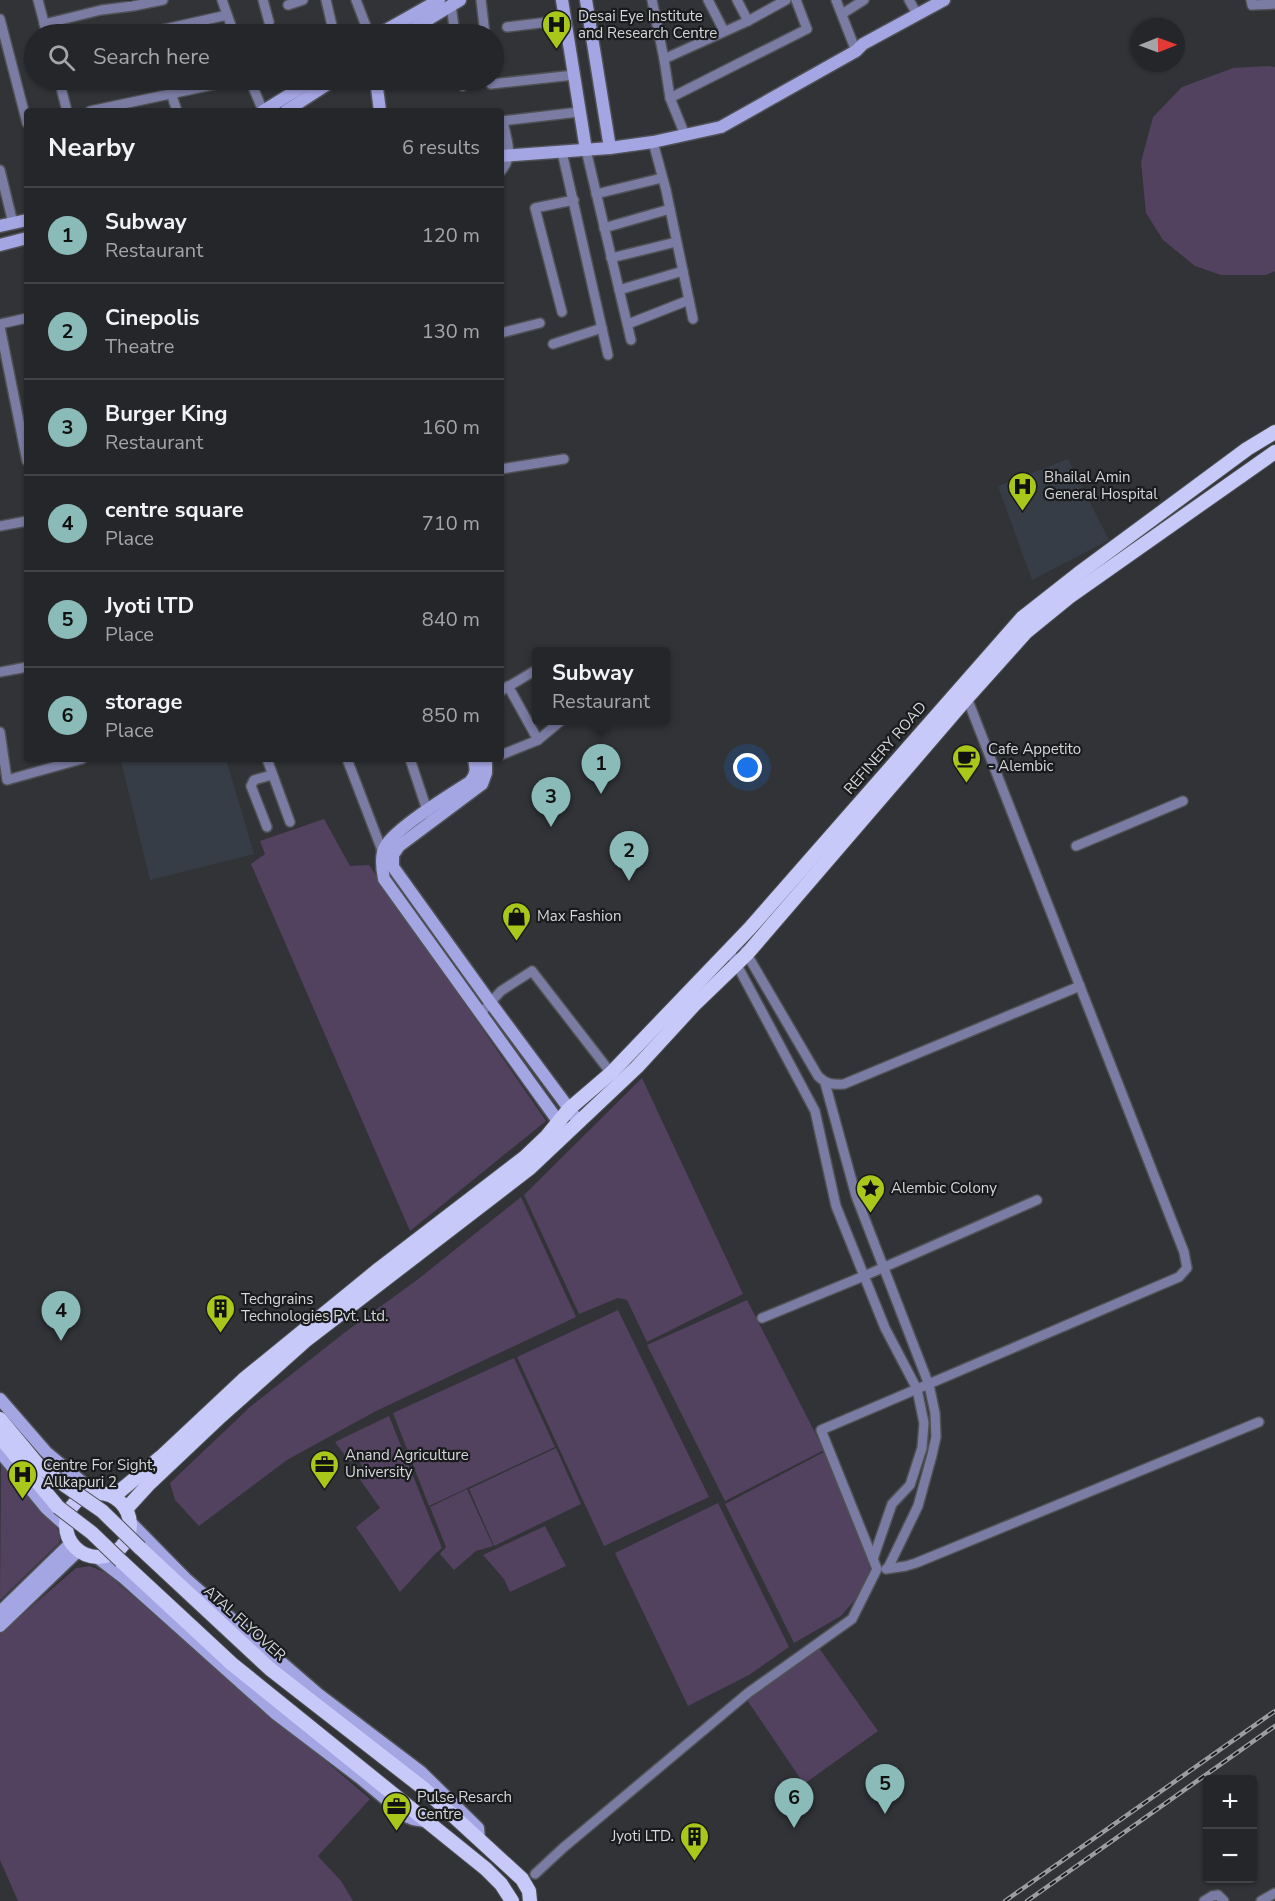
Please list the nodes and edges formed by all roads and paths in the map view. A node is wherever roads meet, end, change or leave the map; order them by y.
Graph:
1 (38, 0) edge
2 (163, 0) edge
3 (222, 0) edge
4 (263, 0) edge
5 (303, 0) edge
6 (326, 0) edge
7 (356, 0) edge
8 (481, 0) edge
9 (562, 0) edge
10 (586, 0) edge
11 (652, 0) edge
12 (708, 0) edge
13 (737, 0) edge
14 (786, 0) edge
15 (796, 0) edge
16 (836, 0) edge
17 (864, 0) edge
18 (909, 0) edge
19 (944, 0) edge
20 (1251, 0) edge
21 (450, 2) edge
22 (770, 3) edge
23 (426, 4) edge
24 (1275, 4) edge
25 (288, 5) dead end
26 (842, 14) junction
27 (917, 14) junction
28 (228, 15) junction
29 (0, 19) edge
30 (565, 20) junction
31 (748, 21) junction
32 (269, 22) dead end
33 (44, 24) joint
34 (188, 24) edge
35 (231, 24) edge
36 (332, 24) edge
37 (365, 24) edge
38 (395, 24) edge
39 (418, 24) edge
40 (453, 24) edge
41 (484, 24) edge
42 (507, 27) dead end
43 (724, 31) junction
44 (856, 51) junction
45 (664, 58) junction
46 (574, 75) junction
47 (504, 83) edge
48 (61, 90) edge
49 (186, 90) edge
50 (254, 90) edge
51 (297, 90) edge
52 (319, 90) edge
53 (376, 90) edge
54 (171, 93) junction
55 (670, 99) junction
56 (65, 108) edge
57 (104, 108) edge
58 (176, 108) edge
59 (262, 108) edge
60 (268, 108) edge
61 (291, 108) edge
62 (377, 108) edge
63 (24, 111) edge
64 (579, 112) junction
65 (504, 121) edge
66 (685, 135) junction
67 (653, 142) junction
68 (610, 148) junction
69 (586, 150) junction
70 (562, 152) junction
71 (505, 156) edge
72 (0, 170) edge
73 (662, 178) junction
74 (596, 194) junction
75 (573, 200) junction
76 (669, 209) junction
77 (24, 221) edge
78 (13, 223) junction
79 (0, 226) edge
80 (604, 228) junction
81 (24, 239) edge
82 (676, 242) junction
83 (0, 244) edge
84 (612, 258) junction
85 (682, 272) junction
86 (619, 290) junction
87 (689, 300) junction
88 (562, 312) dead end
89 (24, 319) edge
90 (693, 319) dead end
91 (540, 323) dead end
92 (627, 324) junction
93 (0, 325) edge
94 (602, 328) junction
95 (504, 332) edge
96 (631, 340) dead end
97 (553, 344) dead end
98 (608, 355) dead end
99 (1275, 432) edge
100 (24, 446) edge
101 (1275, 452) edge
102 (564, 459) dead end
103 (504, 469) edge
104 (24, 522) edge
105 (0, 526) edge
106 (24, 667) edge
107 (0, 672) edge
108 (532, 673) edge
109 (505, 688) edge
110 (959, 701) junction
111 (556, 725) edge
112 (0, 732) edge
113 (538, 740) junction
114 (504, 754) edge
115 (40, 762) edge
116 (64, 762) edge
117 (268, 762) edge
118 (348, 762) edge
119 (411, 762) edge
120 (475, 762) edge
121 (487, 762) edge
122 (41, 771) junction
123 (272, 775) junction
124 (1183, 801) dead end
125 (429, 817) junction
126 (290, 822) dead end
127 (267, 827) dead end
128 (1076, 846) dead end
129 (383, 853) junction
130 (733, 946) junction
131 (742, 959) junction
132 (1080, 986) junction
133 (490, 1002) junction
134 (481, 1013) junction
135 (611, 1072) junction
136 (825, 1083) junction
137 (569, 1108) junction
138 (579, 1122) junction
139 (560, 1127) junction
140 (1037, 1200) dead end
141 (883, 1266) junction
142 (864, 1276) junction
143 (762, 1318) dead end
144 (929, 1385) junction
145 (917, 1389) junction
146 (0, 1399) edge
147 (217, 1411) junction
148 (0, 1419) edge
149 (1258, 1422) dead end
150 (0, 1437) edge
151 (0, 1452) edge
152 (94, 1492) junction
153 (114, 1496) junction
154 (126, 1509) junction
155 (131, 1523) junction
156 (66, 1526) junction
157 (75, 1547) junction
158 (98, 1558) junction
159 (873, 1559) junction
160 (888, 1568) junction
161 (877, 1569) junction
162 (0, 1612) edge
163 (0, 1626) edge
164 (425, 1821) junction
165 (479, 1840) junction
166 (529, 1886) edge
167 (1275, 1893) edge
168 (508, 1899) edge
169 (1203, 1901) edge
170 (1224, 1901) edge
171 (1261, 1901) edge

1 - 33 street
2 - 33 street
3 - 28 street
4 - 32 street
5 - 25 street
6 - 36 street
7 - 37 street
8 - 41 street
9 - 30 street
10 - 68 street
11 - 45 street
12 - 43 street
13 - 31 street
14 - 22 street
15 - 55 street
16 - 26 street
17 - 26 street
18 - 27 street
19 - 27 street
20 - 24 street
21 - 23 street
21 - 39 street
21 - 40 street
22 - 31 street
23 - 38 street
26 - 44 street
27 - 44 street
28 - 34 street
28 - 35 street
29 - 63 street
30 - 42 street
30 - 46 street
31 - 43 street
43 - 45 street
44 - 66 street
45 - 55 street
46 - 47 street
46 - 64 street
48 - 56 street
49 - 54 street
50 - 59 street
51 - 60 street
52 - 61 street
53 - 62 street
54 - 57 street
54 - 58 street
55 - 66 street
64 - 65 street
64 - 69 street
66 - 67 street
67 - 68 street
67 - 73 street
68 - 69 street
69 - 70 street
69 - 74 street
70 - 71 street
70 - 75 street
72 - 78 street
73 - 74 street
73 - 76 street
74 - 80 street
75 - 88 street
75 - 94 street
76 - 80 street
76 - 82 street
77 - 78 street
78 - 79 street
80 - 84 street
81 - 83 street
82 - 84 street
82 - 85 street
84 - 86 street
85 - 86 street
85 - 87 street
86 - 92 street
87 - 90 street
87 - 92 street
89 - 93 street
91 - 95 street
92 - 96 street
93 - 100 street
94 - 97 street
94 - 98 street
99 - 110 main road, REFINERY ROAD
101 - 110 main road, REFINERY ROAD
102 - 103 street
104 - 105 street
106 - 107 street
108 - 109 street
109 - 113 street
110 - 130 main road, REFINERY ROAD
110 - 131 main road, REFINERY ROAD
110 - 132 street
111 - 113 street
112 - 122 street
113 - 114 street
115 - 122 street
116 - 122 street
117 - 123 street
118 - 129 street
119 - 125 street
120 - 125 street
121 - 125 street
123 - 126 street
123 - 127 street
124 - 128 street
125 - 129 street
125 - 133 street
129 - 134 street
130 - 131 street
130 - 135 main road, REFINERY ROAD
131 - 136 street
131 - 138 main road, REFINERY ROAD
131 - 142 street
132 - 136 street
132 - 144 street
133 - 134 street
133 - 135 street
133 - 137 street
134 - 139 street
135 - 137 main road, REFINERY ROAD
136 - 141 street
137 - 138 street
137 - 139 main road, REFINERY ROAD
138 - 139 main road, REFINERY ROAD
139 - 147 main road
140 - 141 street
141 - 142 street
141 - 144 street
142 - 143 street
142 - 145 street
144 - 145 street
144 - 160 street
145 - 159 street
145 - 159 street
146 - 152 street
147 - 153 main road
147 - 154 main road
148 - 165 main road, ATAL FLYOVER, bridge
149 - 160 street
150 - 164 main road, bridge
151 - 156 street
152 - 153 main road
152 - 156 main road
153 - 154 main road
154 - 155 main road
155 - 158 main road
155 - 165 street
156 - 157 main road
157 - 158 main road
157 - 162 street
157 - 163 street
158 - 164 street
159 - 161 street
160 - 161 street
161 - 166 street
164 - 168 main road
165 - 166 main road, ATAL FLYOVER
167 - 171 street
169 - 170 street

